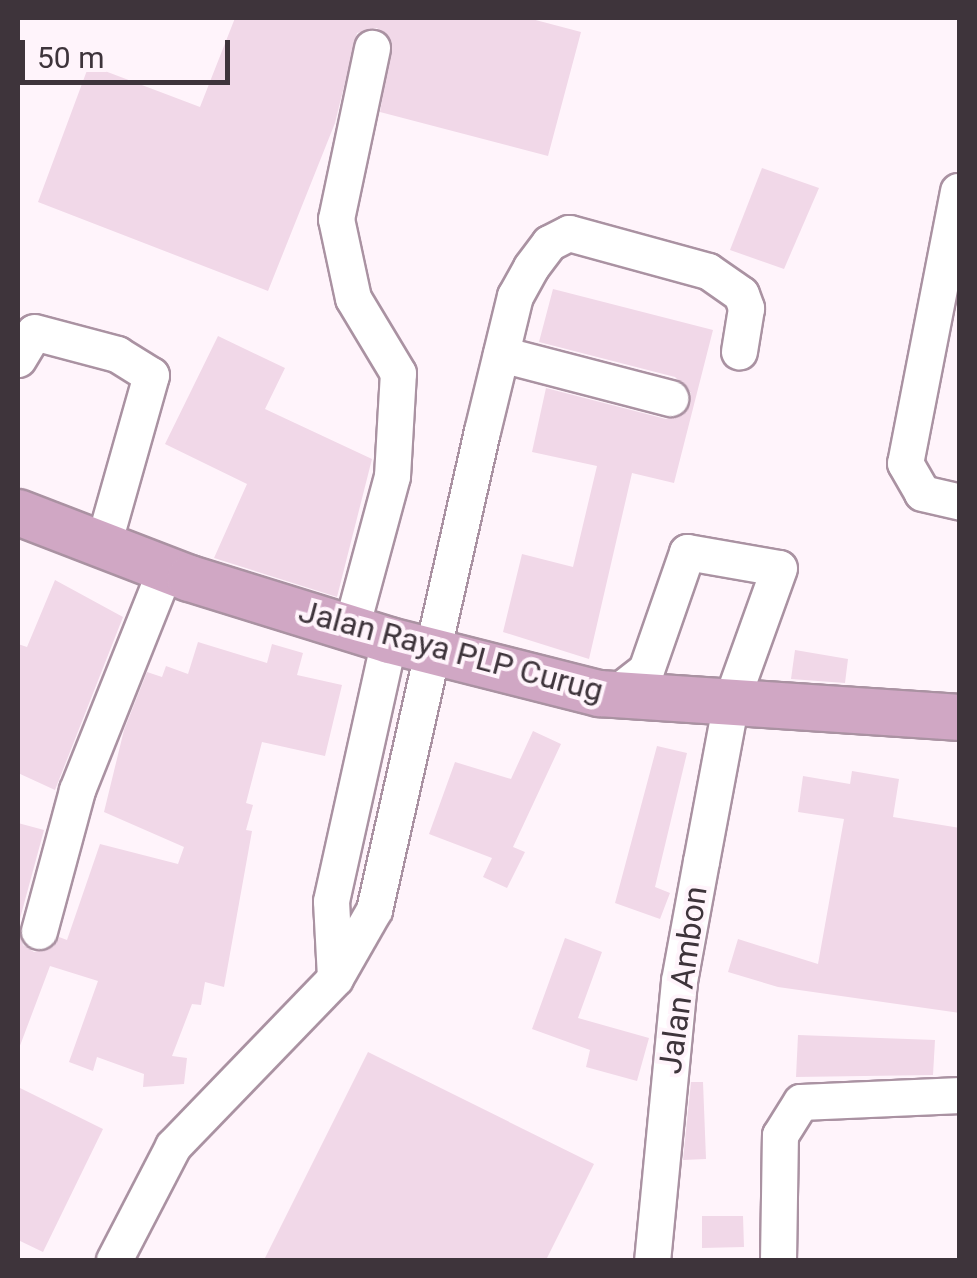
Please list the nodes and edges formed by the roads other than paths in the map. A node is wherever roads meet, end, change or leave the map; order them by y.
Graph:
1 (372, 48) dead end
2 (958, 191) edge
3 (738, 351) dead end
4 (501, 354) junction
5 (18, 360) edge
6 (670, 398) dead end
7 (960, 502) edge
8 (18, 512) edge
9 (93, 543) junction
10 (166, 570) junction
11 (390, 640) junction
12 (616, 694) junction
13 (731, 701) junction
14 (960, 717) edge
15 (39, 931) dead end
16 (960, 1095) edge
17 (114, 1260) edge
18 (652, 1260) edge
19 (778, 1260) edge

1 - 11 street
2 - 7 street
3 - 4 street
4 - 6 street
4 - 11 street
5 - 9 street
8 - 9 main road, Jalan Raya PLP Curug
9 - 10 main road, Jalan Raya PLP Curug
10 - 11 main road, Jalan Raya PLP Curug
10 - 15 street
11 - 12 main road, Jalan Raya PLP Curug
11 - 17 street
12 - 13 main road, Jalan Raya PLP Curug
12 - 13 street, Jalan Ambon
13 - 14 main road, Jalan Raya PLP Curug
13 - 18 street, Jalan Ambon
16 - 19 street

